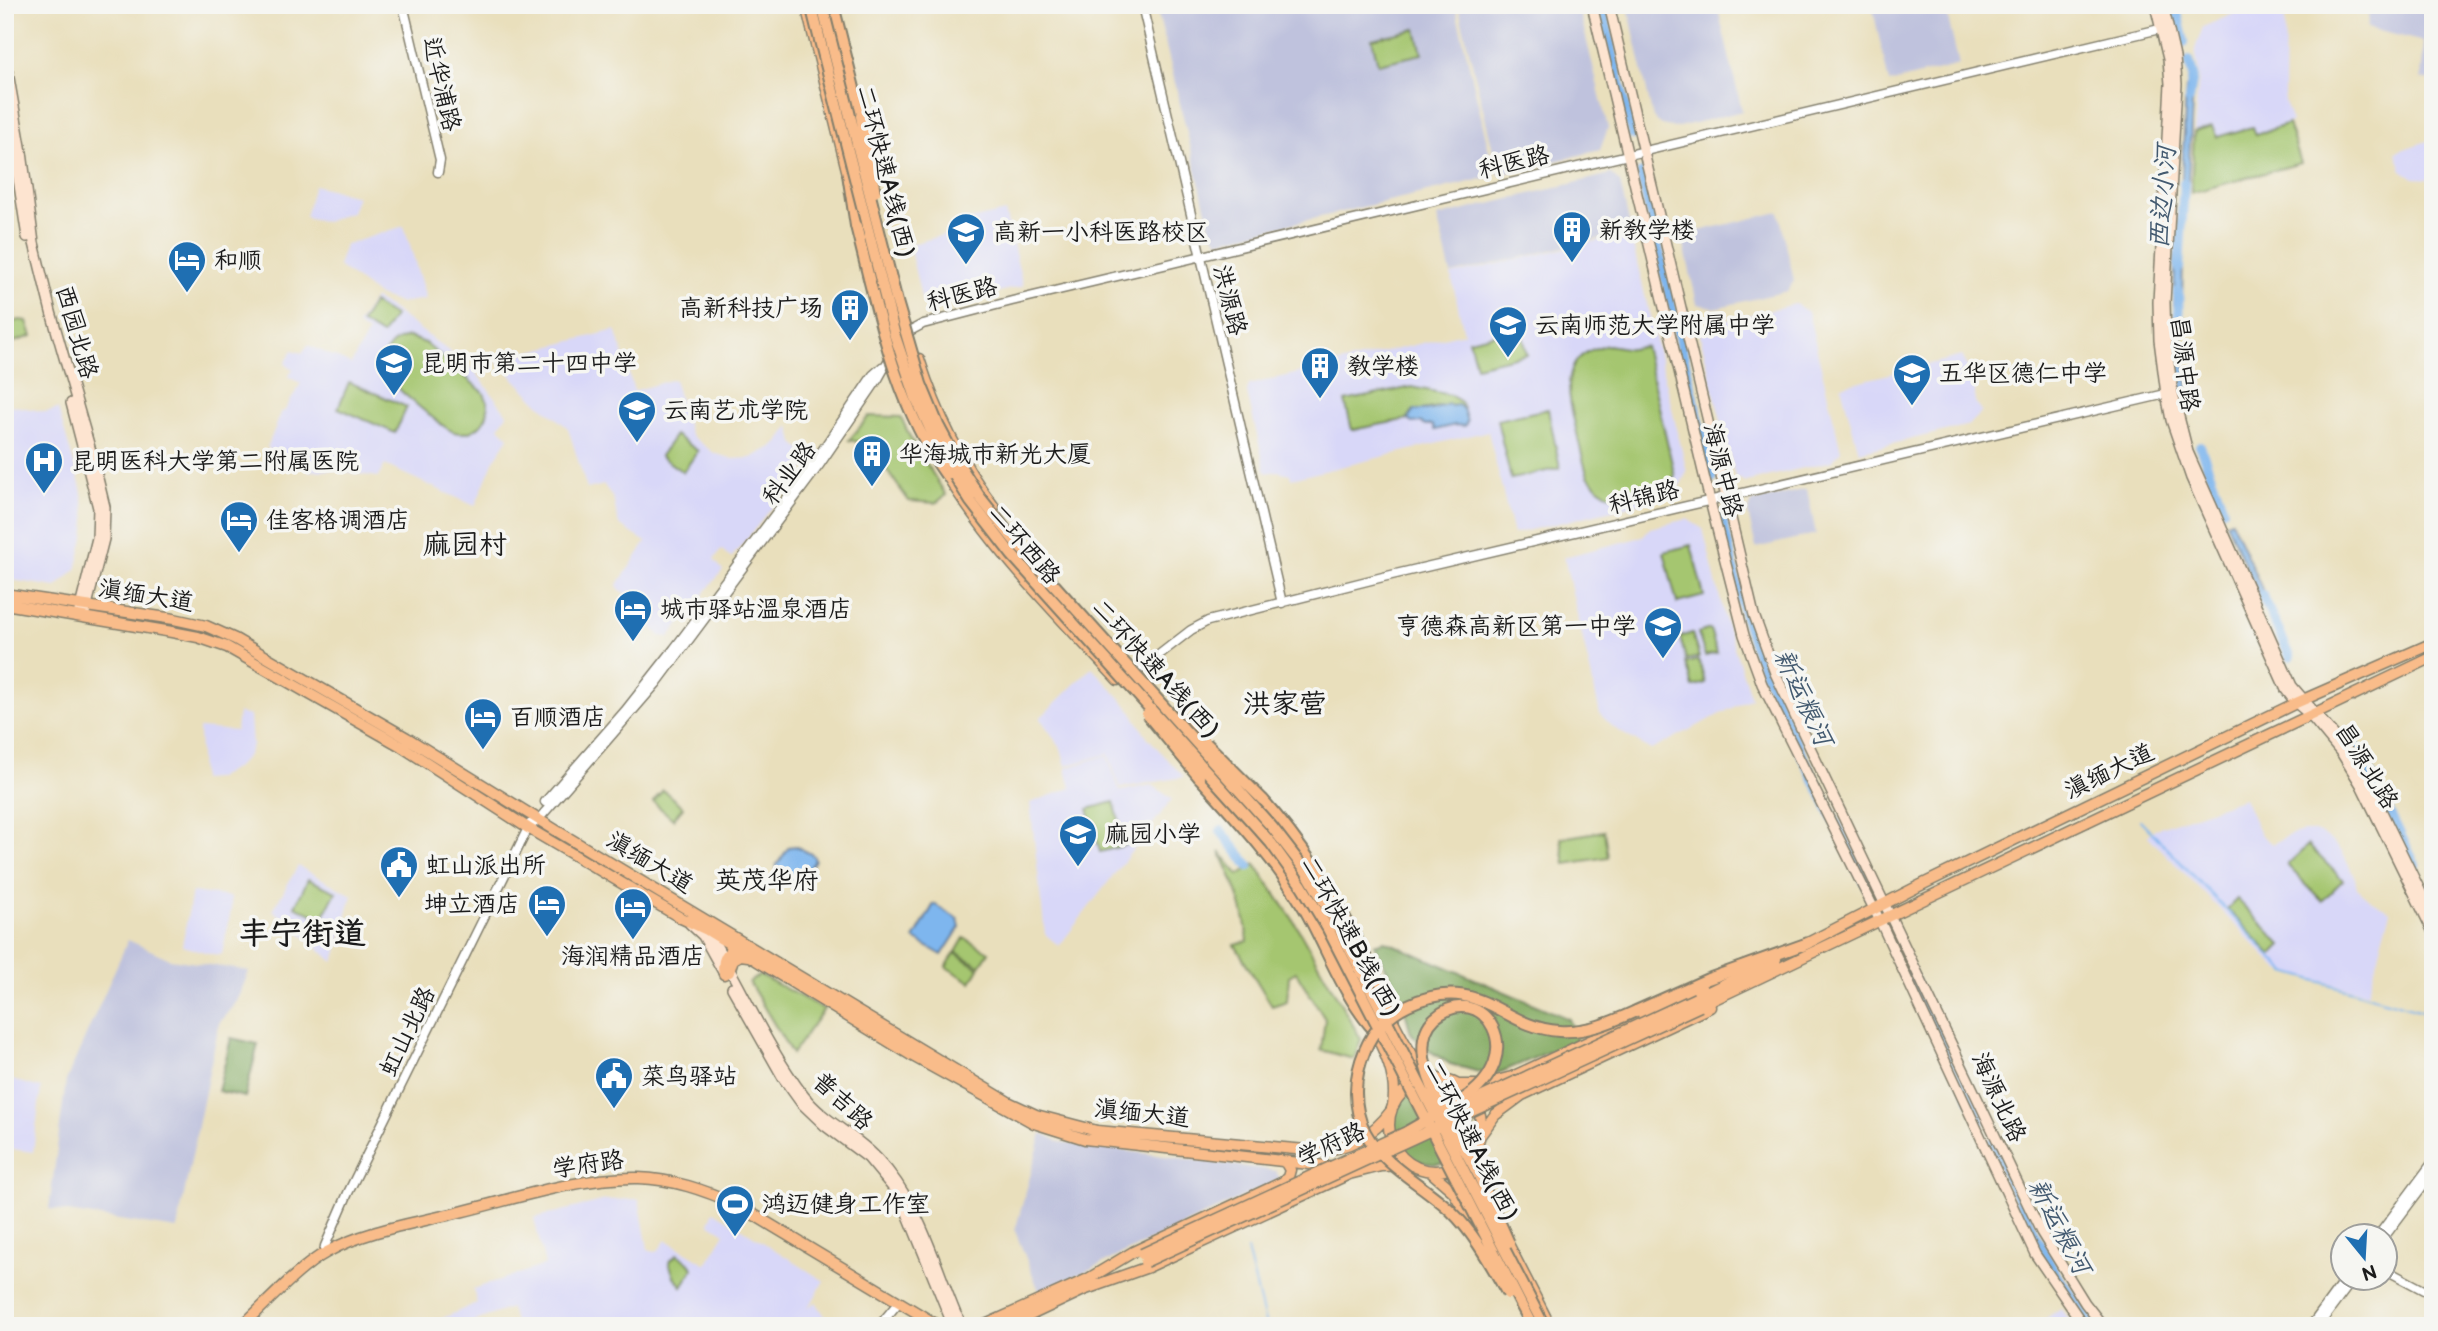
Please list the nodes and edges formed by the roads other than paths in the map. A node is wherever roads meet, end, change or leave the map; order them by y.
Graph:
1 (403, 5) edge
2 (806, 5) edge
3 (811, 5) edge
4 (822, 5) edge
5 (828, 5) edge
6 (833, 5) edge
7 (1142, 5) edge
8 (1592, 5) edge
9 (1609, 5) edge
10 (2155, 5) edge
11 (2163, 5) edge
12 (2164, 29) junction
13 (5, 55) edge
14 (5, 94) edge
15 (1642, 152) junction
16 (1628, 155) junction
17 (438, 172) dead end
18 (848, 174) junction
19 (29, 227) junction
20 (885, 253) junction
21 (1200, 257) junction
22 (910, 331) junction
23 (894, 351) junction
24 (887, 363) joint
25 (2169, 393) junction
26 (1726, 497) junction
27 (1710, 501) junction
28 (984, 520) junction
29 (5, 594) edge
30 (1282, 603) junction
31 (5, 604) edge
32 (82, 612) junction
33 (2433, 643) edge
34 (2433, 657) edge
35 (1113, 667) junction
36 (1140, 677) junction
37 (2300, 702) junction
38 (2312, 712) junction
39 (536, 818) junction
40 (528, 828) junction
41 (1885, 904) junction
42 (687, 908) junction
43 (1874, 910) junction
44 (1892, 916) junction
45 (2433, 917) edge
46 (681, 918) junction
47 (1880, 921) junction
48 (707, 930) junction
49 (2433, 932) edge
50 (734, 948) junction
51 (1810, 948) junction
52 (749, 951) junction
53 (724, 960) junction
54 (727, 973) junction
55 (1698, 1002) junction
56 (1392, 1020) junction
57 (1374, 1030) junction
58 (1438, 1079) junction
59 (1507, 1079) junction
60 (1458, 1085) junction
61 (1517, 1097) junction
62 (1392, 1108) junction
63 (1408, 1131) junction
64 (1479, 1137) junction
65 (1474, 1149) junction
66 (1279, 1160) junction
67 (2433, 1162) edge
68 (1412, 1165) junction
69 (1376, 1167) junction
70 (1430, 1170) junction
71 (2433, 1172) edge
72 (1270, 1188) junction
73 (1279, 1206) junction
74 (2389, 1222) edge
75 (2396, 1222) edge
76 (1497, 1223) junction
77 (1479, 1233) junction
78 (324, 1253) junction
79 (1144, 1258) junction
80 (2400, 1273) edge
81 (2400, 1278) edge
82 (1085, 1285) junction
83 (2433, 1290) edge
84 (2336, 1292) edge
85 (2344, 1292) edge
86 (1529, 1295) junction
87 (2433, 1296) edge
88 (897, 1306) junction
89 (242, 1326) edge
90 (879, 1326) edge
91 (926, 1326) edge
92 (939, 1326) edge
93 (953, 1326) edge
94 (963, 1326) edge
95 (983, 1326) edge
96 (1007, 1326) edge
97 (1529, 1326) edge
98 (1544, 1326) edge
99 (1550, 1326) edge
100 (2084, 1326) edge
101 (2103, 1326) edge
102 (2311, 1326) edge
103 (2318, 1326) edge

1 - 17 street, 近华浦路
2 - 18 main road, 二环西路
3 - 28 highway, 二环快速B线(西), bridge
4 - 20 highway, 二环快速A线(西), bridge
5 - 22 main road, 二环西路
6 - 20 highway, bridge
7 - 21 street, 洪源路
8 - 16 main road, 海源中路
9 - 15 main road, 海源中路
10 - 12 main road, 昌源中路
11 - 12 main road, 昌源中路
12 - 15 street, 科医路
12 - 25 main road, 昌源中路
13 - 19 main road, 西园北路
14 - 19 main road, 西园北路
15 - 16 street, 科医路
15 - 26 main road, 海源中路
16 - 21 street, 科医路
16 - 27 main road, 海源中路
18 - 23 main road, 二环西路
18 - 28 highway, bridge
19 - 32 main road, 西园北路
20 - 36 highway, 二环快速A线(西), bridge
21 - 22 street, 科医路
21 - 30 street, 洪源路
22 - 23 street, 科医路
22 - 36 main road, 二环西路
23 - 24 street, 科医路
23 - 57 main road, 二环西路
24 - 39 street, 科业路
25 - 26 street, 科锦路
25 - 37 main road, 昌源中路
26 - 27 street, 科锦路
26 - 41 main road, 海源中路
27 - 30 street, 科锦路
27 - 43 main road, 海源中路
28 - 35 highway, 二环快速B线(西), bridge
29 - 32 main road, 滇缅大道
30 - 36 street, 科锦路
31 - 32 main road, 滇缅大道
32 - 39 main road, 滇缅大道
32 - 40 main road, 滇缅大道
33 - 37 main road, 滇缅大道
34 - 38 main road, 滇缅大道
35 - 57 highway, bridge
35 - 97 highway, 二环快速B线(西), bridge
36 - 56 main road, 二环西路
36 - 56 highway, bridge
36 - 86 highway, 二环快速A线(西), bridge
37 - 38 main road, 昌源北路
37 - 41 main road, 滇缅大道
38 - 44 main road, 滇缅大道
38 - 45 main road, 昌源北路
38 - 49 main road, 昌源北路
39 - 40 street, 科业路
39 - 42 main road, 滇缅大道
40 - 46 main road, 滇缅大道
40 - 78 street, 虹山北路
41 - 43 main road, 滇缅大道
41 - 44 main road, 海源中路
42 - 48 main road
42 - 52 main road, 滇缅大道
43 - 47 main road, 海源中路
43 - 51 main road, 滇缅大道
44 - 47 main road, 滇缅大道
44 - 101 main road, 海源北路
46 - 48 main road, 滇缅大道
46 - 54 main road, 普吉路
47 - 51 main road, 滇缅大道
47 - 100 main road, 海源北路
48 - 50 main road, 滇缅大道
48 - 53 main road
50 - 52 main road, 滇缅大道
50 - 53 main road
51 - 55 main road, 滇缅大道
51 - 59 main road, 滇缅大道
51 - 61 main road, 滇缅大道
51 - 97 highway, bridge
52 - 54 main road
52 - 62 main road, 滇缅大道
52 - 66 main road, 滇缅大道
53 - 54 main road
54 - 93 main road, 普吉路
54 - 94 main road, 普吉路
55 - 63 main road, 学府路, bridge
55 - 79 main road, 学府路, bridge
56 - 57 main road
56 - 58 main road, 二环西路
57 - 62 main road, 二环西路
58 - 60 main road
58 - 62 main road
59 - 60 main road, 滇缅大道
59 - 61 main road
60 - 64 main road
61 - 64 main road, 滇缅大道
62 - 68 main road
63 - 79 main road, 学府路, bridge
63 - 86 highway, bridge
64 - 65 main road
65 - 70 main road
65 - 76 main road
66 - 69 main road, 滇缅大道
66 - 72 main road
67 - 74 street
68 - 69 main road, 学府路
68 - 70 main road
69 - 73 main road, 学府路
70 - 77 main road
71 - 75 street
72 - 73 main road
72 - 82 main road
73 - 82 main road, 学府路
76 - 77 main road
76 - 99 main road
77 - 97 main road
78 - 88 main road, 学府路
78 - 89 main road, 学府路
79 - 82 main road, 学府路
80 - 83 street
81 - 87 street
82 - 95 main road, 学府路
82 - 96 main road, 学府路
84 - 102 street
85 - 103 street
86 - 98 highway, 二环快速A线(西), bridge
88 - 90 street
88 - 91 main road, 学府路
88 - 92 main road, 学府路

